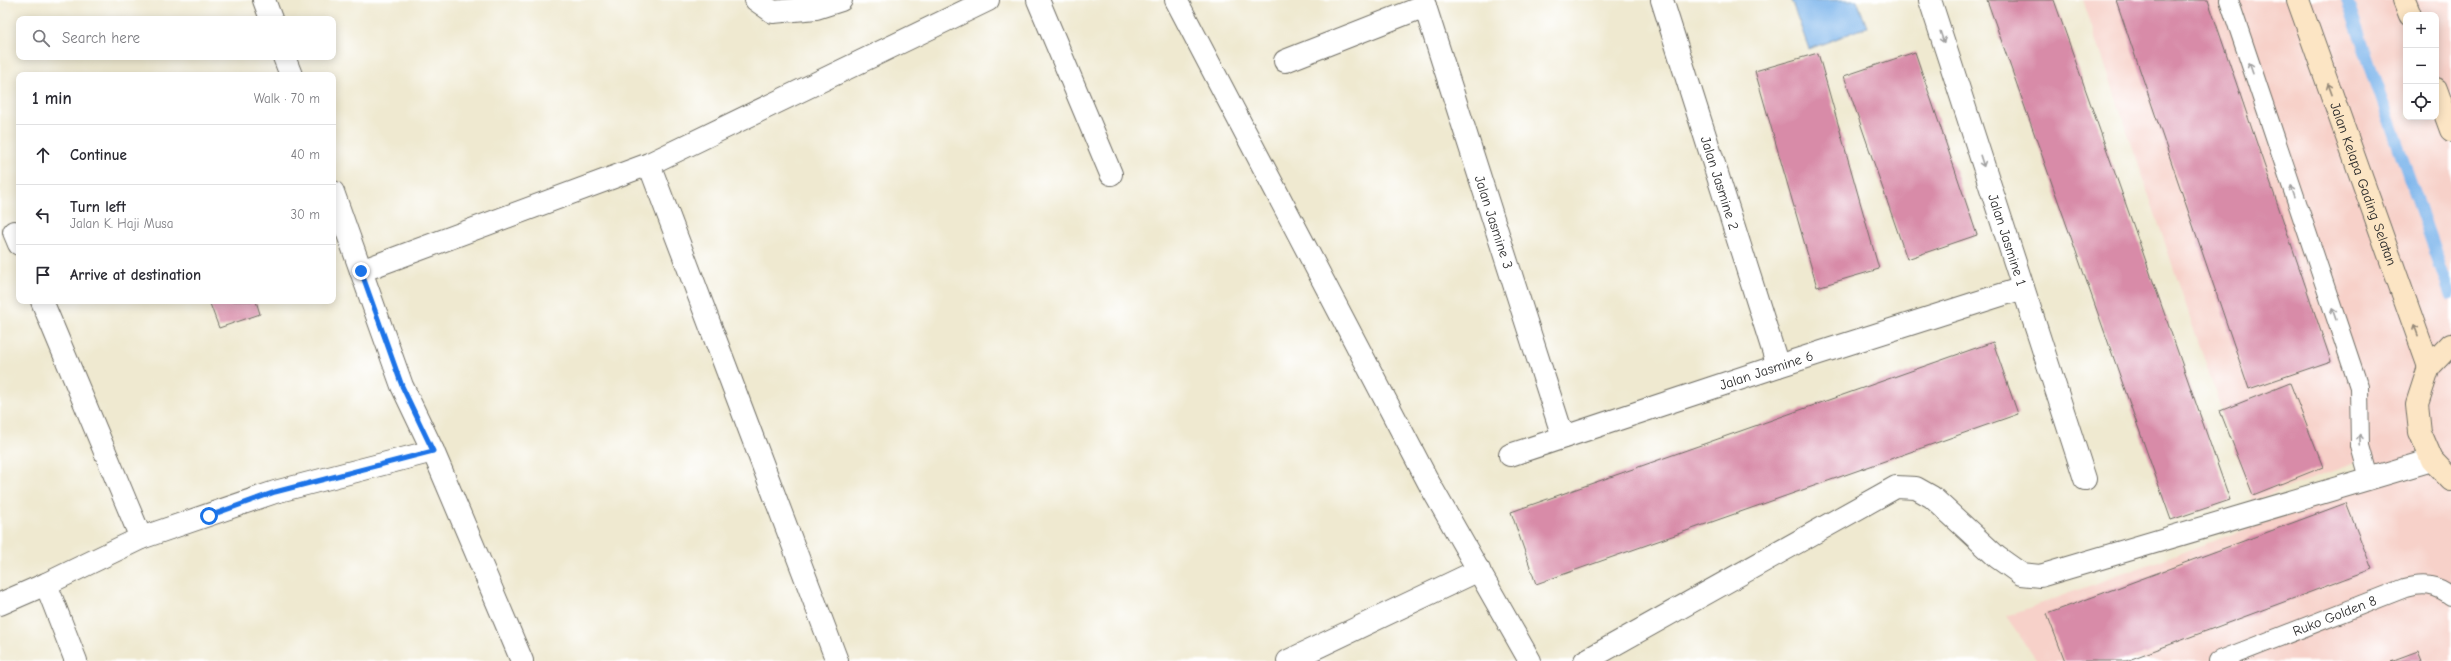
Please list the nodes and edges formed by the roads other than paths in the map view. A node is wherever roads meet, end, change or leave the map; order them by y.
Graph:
1 (264, 0) edge
2 (841, 0) edge
3 (988, 0) edge
4 (1038, 0) edge
5 (1176, 0) edge
6 (1662, 0) edge
7 (1930, 0) edge
8 (2229, 0) edge
9 (2298, 0) edge
10 (2404, 0) edge
11 (1424, 3) edge
12 (765, 6) edge
13 (2409, 12) edge
14 (270, 16) edge
15 (285, 60) edge
16 (1285, 61) dead end
17 (290, 72) edge
18 (2439, 97) edge
19 (2451, 130) edge
20 (649, 164) junction
21 (1111, 174) dead end
22 (336, 200) edge
23 (361, 271) junction
24 (2023, 288) junction
25 (43, 304) edge
26 (2451, 344) edge
27 (1778, 366) junction
28 (2429, 367) junction
29 (1563, 437) junction
30 (433, 451) junction
31 (1510, 455) dead end
32 (2432, 460) junction
33 (2369, 478) junction
34 (2085, 479) dead end
35 (2451, 480) edge
36 (141, 538) junction
37 (1478, 570) junction
38 (46, 584) junction
39 (2451, 596) edge
40 (0, 604) edge
41 (76, 661) edge
42 (522, 661) edge
43 (837, 661) edge
44 (1288, 661) edge
45 (1530, 661) edge
46 (1585, 661) edge
47 (2218, 661) edge

1 - 14 street
2 - 12 street
3 - 20 street
4 - 21 street
5 - 37 street
6 - 27 street, Jalan Jasmine 2
7 -> 24 street, Jalan Jasmine 1
33 -> 8 lane
28 -> 9 street, Jalan Kelapa Gading Selatan
10 - 13 street
11 - 16 street, Jalan Jasmine 3
11 - 29 street, Jalan Jasmine 3
15 - 17 street
18 - 19 street
20 - 23 street
20 - 43 street
22 - 23 street
23 - 30 street
24 - 27 street, Jalan Jasmine 6
24 - 34 street, Jalan Jasmine 1
25 - 36 street
26 - 28 street
27 - 29 street, Jalan Jasmine 6
28 - 32 street
29 - 31 street, Jalan Jasmine 6
30 - 36 street
30 - 42 street
32 - 33 street
32 - 35 street
33 - 46 street
36 - 38 street
37 - 44 street
37 - 45 street
38 - 40 street
38 - 41 street
39 - 47 lane, Ruko Golden 8

